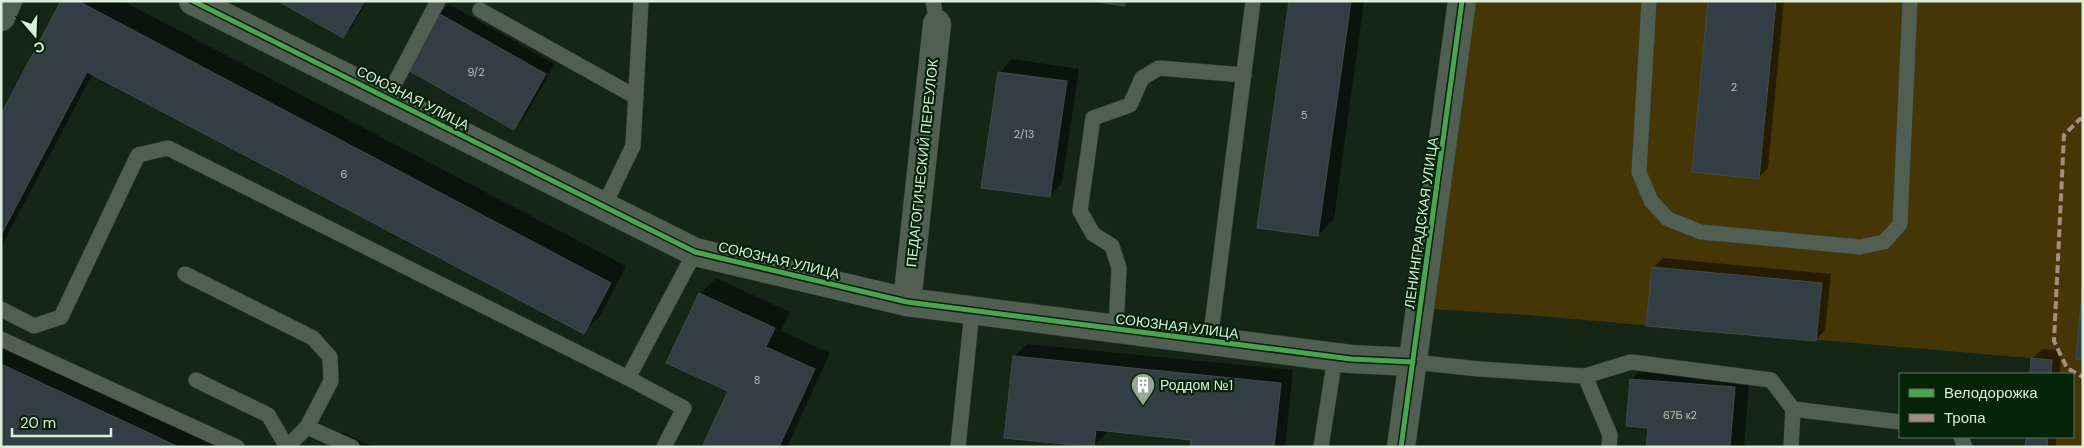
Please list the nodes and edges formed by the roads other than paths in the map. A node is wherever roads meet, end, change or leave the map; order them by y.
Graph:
1 (8, 1) edge
2 (194, 1) edge
3 (438, 1) edge
4 (641, 1) edge
5 (1253, 1) edge
6 (1462, 1) edge
7 (1649, 1) edge
8 (1910, 1) edge
9 (480, 10) dead end
10 (935, 12) edge
11 (1, 17) edge
12 (1244, 75) junction
13 (636, 96) junction
14 (386, 98) junction
15 (604, 206) junction
16 (695, 252) junction
17 (185, 274) dead end
18 (907, 302) junction
19 (1, 309) edge
20 (972, 311) junction
21 (1116, 329) junction
22 (1, 339) edge
23 (1210, 341) junction
24 (1335, 357) junction
25 (1413, 362) junction
26 (1585, 376) junction
27 (628, 378) junction
28 (196, 380) dead end
29 (1793, 409) junction
30 (1899, 422) edge
31 (307, 427) junction
32 (237, 447) edge
33 (287, 447) edge
34 (352, 447) edge
35 (664, 447) edge
36 (958, 447) edge
37 (1321, 447) edge
38 (1401, 447) edge
39 (1609, 447) edge
40 (1791, 447) edge

1 - 11 street
2 - 14 street, СОЮЗНАЯ УЛИЦА
3 - 14 lane
4 - 13 lane
5 - 12 lane
6 - 25 street, ЛЕНИНГРАДСКАЯ УЛИЦА
7 - 8 lane
9 - 13 lane
10 - 18 street, ПЕДАГОГИЧЕСКИЙ ПЕРЕУЛОК
12 - 21 lane
12 - 23 lane
13 - 15 lane
14 - 15 street, СОЮЗНАЯ УЛИЦА
15 - 16 street, СОЮЗНАЯ УЛИЦА
16 - 18 street, СОЮЗНАЯ УЛИЦА
16 - 27 lane
17 - 31 lane
18 - 20 street, СОЮЗНАЯ УЛИЦА
19 - 27 lane
20 - 21 street, СОЮЗНАЯ УЛИЦА
20 - 36 lane
21 - 23 street, СОЮЗНАЯ УЛИЦА
22 - 32 lane
23 - 24 street, СОЮЗНАЯ УЛИЦА
24 - 25 street, СОЮЗНАЯ УЛИЦА
24 - 37 lane
25 - 26 lane
25 - 38 street, ЛЕНИНГРАДСКАЯ УЛИЦА
26 - 29 lane
26 - 39 lane
27 - 35 lane
28 - 33 lane
29 - 30 lane
29 - 40 lane
31 - 33 lane
31 - 34 lane

